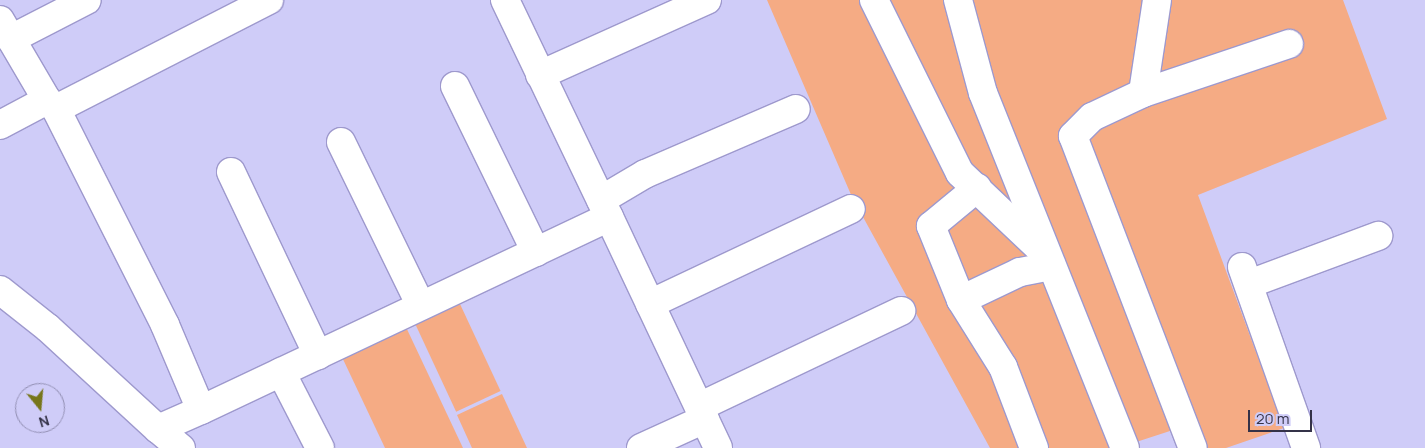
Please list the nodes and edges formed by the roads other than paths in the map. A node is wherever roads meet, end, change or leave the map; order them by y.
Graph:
1 (87, 0) edge
2 (270, 0) edge
3 (505, 0) edge
4 (707, 0) edge
5 (874, 0) edge
6 (958, 0) edge
7 (1156, 0) edge
8 (6, 29) edge
9 (1289, 44) dead end
10 (540, 76) junction
11 (455, 86) dead end
12 (1143, 93) junction
13 (52, 104) junction
14 (796, 109) dead end
15 (0, 125) edge
16 (341, 142) dead end
17 (231, 172) dead end
18 (977, 188) junction
19 (605, 208) junction
20 (851, 209) dead end
21 (1378, 236) dead end
22 (536, 252) junction
23 (1049, 261) junction
24 (0, 290) edge
25 (961, 300) junction
26 (650, 304) junction
27 (421, 306) junction
28 (901, 311) dead end
29 (318, 355) junction
30 (281, 372) junction
31 (201, 410) junction
32 (702, 413) junction
33 (158, 429) junction
34 (181, 448) edge
35 (320, 448) edge
36 (641, 448) edge
37 (718, 448) edge
38 (1034, 448) edge
39 (1125, 448) edge
40 (1193, 448) edge
41 (1306, 448) edge

1 - 8 street
2 - 13 street
3 - 10 street
4 - 10 street
5 - 18 street
6 - 23 street
7 - 12 street
8 - 13 street
9 - 12 street
10 - 19 street
11 - 22 street
12 - 40 street
13 - 15 street
13 - 31 street
14 - 19 street
16 - 27 street
17 - 29 street
18 - 23 street
18 - 25 street
19 - 22 street
19 - 26 street
20 - 26 street
21 - 41 street
22 - 27 street
23 - 25 street
23 - 39 street
24 - 33 street
25 - 38 street
26 - 32 street
27 - 29 street
28 - 32 street
29 - 30 street
30 - 31 street
30 - 35 street
31 - 33 street
32 - 36 street
32 - 37 street
33 - 34 street

